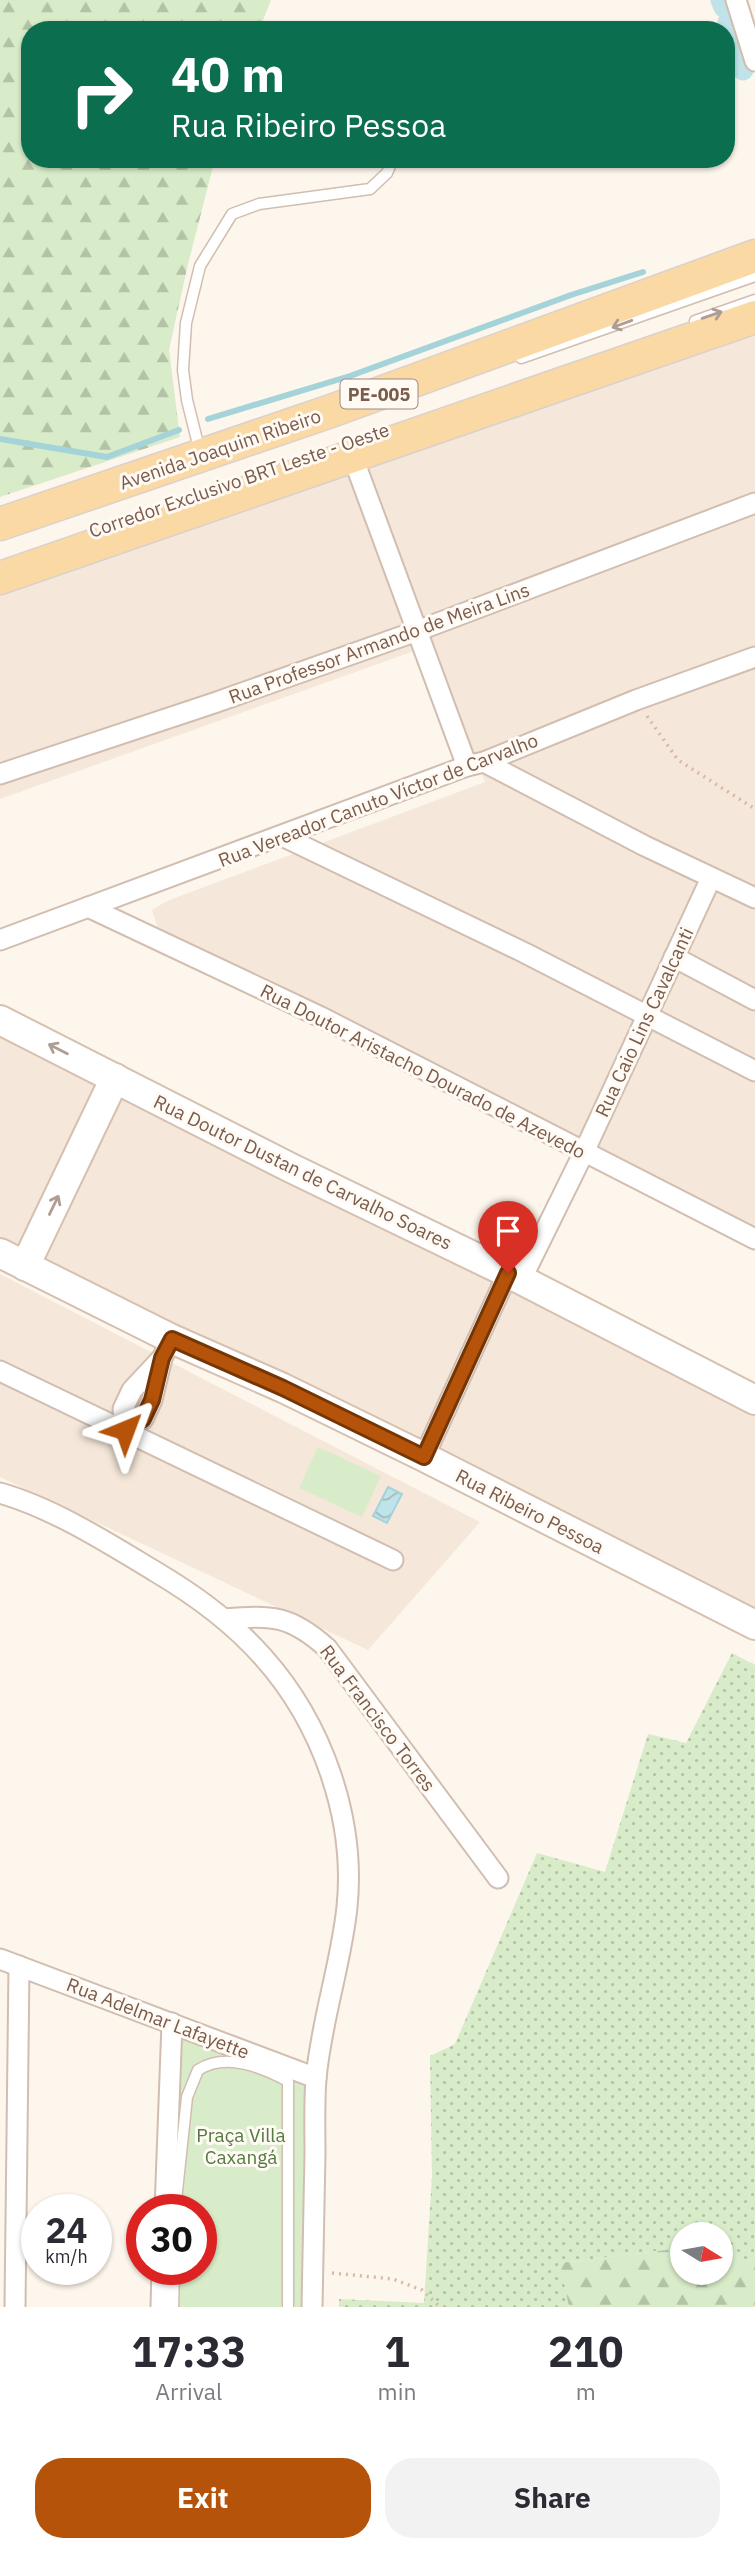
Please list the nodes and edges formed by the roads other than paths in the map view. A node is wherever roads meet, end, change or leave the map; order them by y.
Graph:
1 (736, 0) edge
2 (755, 61) edge
3 (389, 168) edge
4 (755, 256) edge
5 (755, 276) edge
6 (755, 300) edge
7 (755, 317) edge
8 (691, 323) dead end
9 (505, 363) dead end
10 (387, 402) dead end
11 (352, 455) junction
12 (201, 456) junction
13 (755, 503) edge
14 (0, 524) edge
15 (0, 535) edge
16 (0, 578) edge
17 (417, 631) junction
18 (755, 657) edge
19 (476, 764) junction
20 (0, 774) edge
21 (282, 836) junction
22 (711, 878) junction
23 (755, 898) edge
24 (88, 907) junction
25 (0, 940) edge
26 (674, 957) junction
27 (755, 1000) edge
28 (647, 1014) junction
29 (0, 1020) edge
30 (755, 1071) edge
31 (116, 1078) junction
32 (584, 1152) junction
33 (755, 1239) edge
34 (12, 1260) edge
35 (515, 1277) junction
36 (167, 1348) junction
37 (0, 1371) edge
38 (755, 1400) edge
39 (125, 1430) junction
40 (424, 1457) junction
41 (0, 1493) edge
42 (393, 1560) dead end
43 (224, 1619) junction
44 (755, 1625) edge
45 (498, 1878) dead end
46 (0, 1959) edge
47 (19, 1966) junction
48 (172, 2023) junction
49 (316, 2078) junction
50 (288, 2081) junction
51 (166, 2194) edge
52 (177, 2194) edge
53 (166, 2285) edge
54 (170, 2285) edge
55 (15, 2307) edge
56 (161, 2307) edge
57 (173, 2307) edge
58 (288, 2307) edge
59 (312, 2307) edge

1 - 2 street
3 - 12 lane
4 - 12 main road, Avenida Joaquim Ribeiro / PE-005
5 -> 9 lane
8 -> 6 lane
7 - 11 main road, PE-005
10 - 15 lane, Corredor Exclusivo BRT Leste - Oeste
11 - 16 main road, PE-005
11 - 17 street
12 - 14 main road, Avenida Joaquim Ribeiro / PE-005
13 - 17 street, Rua Professor Armando de Meira Lins
17 - 19 street
17 - 20 street, Rua Professor Armando de Meira Lins
18 - 19 street, Rua Vereador Canuto Víctor de Carvalho
19 - 21 street, Rua Vereador Canuto Víctor de Carvalho
19 - 22 street
21 - 24 street, Rua Vereador Canuto Víctor de Carvalho
21 - 28 street
22 - 23 street
22 - 26 street, Rua Caio Lins Cavalcanti
24 - 25 street, Rua Vereador Canuto Víctor de Carvalho
24 - 32 street, Rua Doutor Aristacho Dourado de Azevedo
26 - 27 street
26 - 28 street, Rua Caio Lins Cavalcanti
28 - 30 street
28 - 32 street, Rua Caio Lins Cavalcanti
31 -> 29 main road, Rua Doutor Dustan de Carvalho Soares
34 -> 31 main road
31 - 35 main road, Rua Doutor Dustan de Carvalho Soares
32 - 33 street, Rua Doutor Aristacho Dourado de Azevedo
32 - 35 street, Rua Caio Lins Cavalcanti
34 - 36 main road, Rua Ribeiro Pessoa
35 - 38 main road, Rua Doutor Dustan de Carvalho Soares
35 - 40 street, Rua Caio Lins Cavalcanti
36 - 39 street
36 - 40 main road, Rua Ribeiro Pessoa
37 - 39 street
39 - 42 street
40 - 44 main road, Rua Ribeiro Pessoa
41 - 43 street
43 - 45 street, Rua Francisco Torres
43 - 49 street
46 - 47 street, Rua Adelmar Lafayette
47 - 48 street, Rua Adelmar Lafayette
47 - 55 street
48 - 49 street, Rua Adelmar Lafayette
48 - 51 street
49 - 50 lane
49 - 59 street
50 - 52 lane
50 - 58 lane
53 - 56 street
54 - 57 lane

